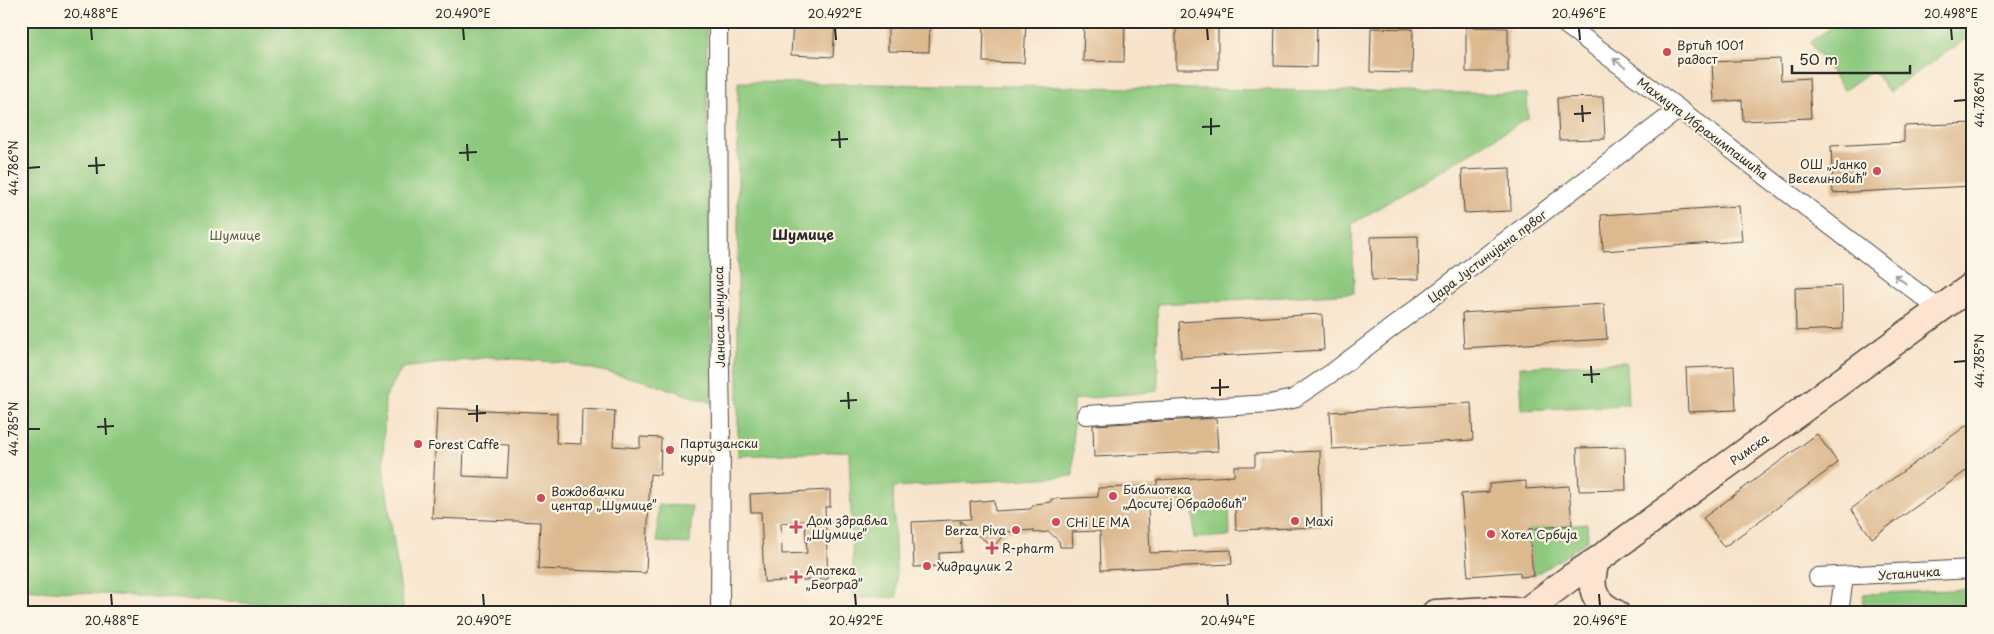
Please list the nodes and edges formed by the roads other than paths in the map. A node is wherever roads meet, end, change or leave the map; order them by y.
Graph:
1 (718, 21) edge
2 (1561, 21) edge
3 (1679, 109) junction
4 (1973, 285) edge
5 (1939, 309) junction
6 (1086, 415) dead end
7 (1596, 561) junction
8 (1973, 569) edge
9 (1818, 577) dead end
10 (1844, 577) junction
11 (1534, 612) edge
12 (720, 613) edge
13 (1435, 613) edge
14 (1616, 613) edge
15 (1838, 613) edge

1 - 12 street, Јаниса Јанулиса
3 -> 2 street, Махмута Ибрахимпашића
5 -> 3 street, Махмута Ибрахимпашића
3 - 6 street, Цара Јустинијана првог
4 - 5 street, Римска
5 - 7 street, Римска
7 - 11 street, Римска
7 - 14 street
8 - 10 street, Устаничка
9 - 10 street, Устаничка
10 - 15 street
11 - 13 street

